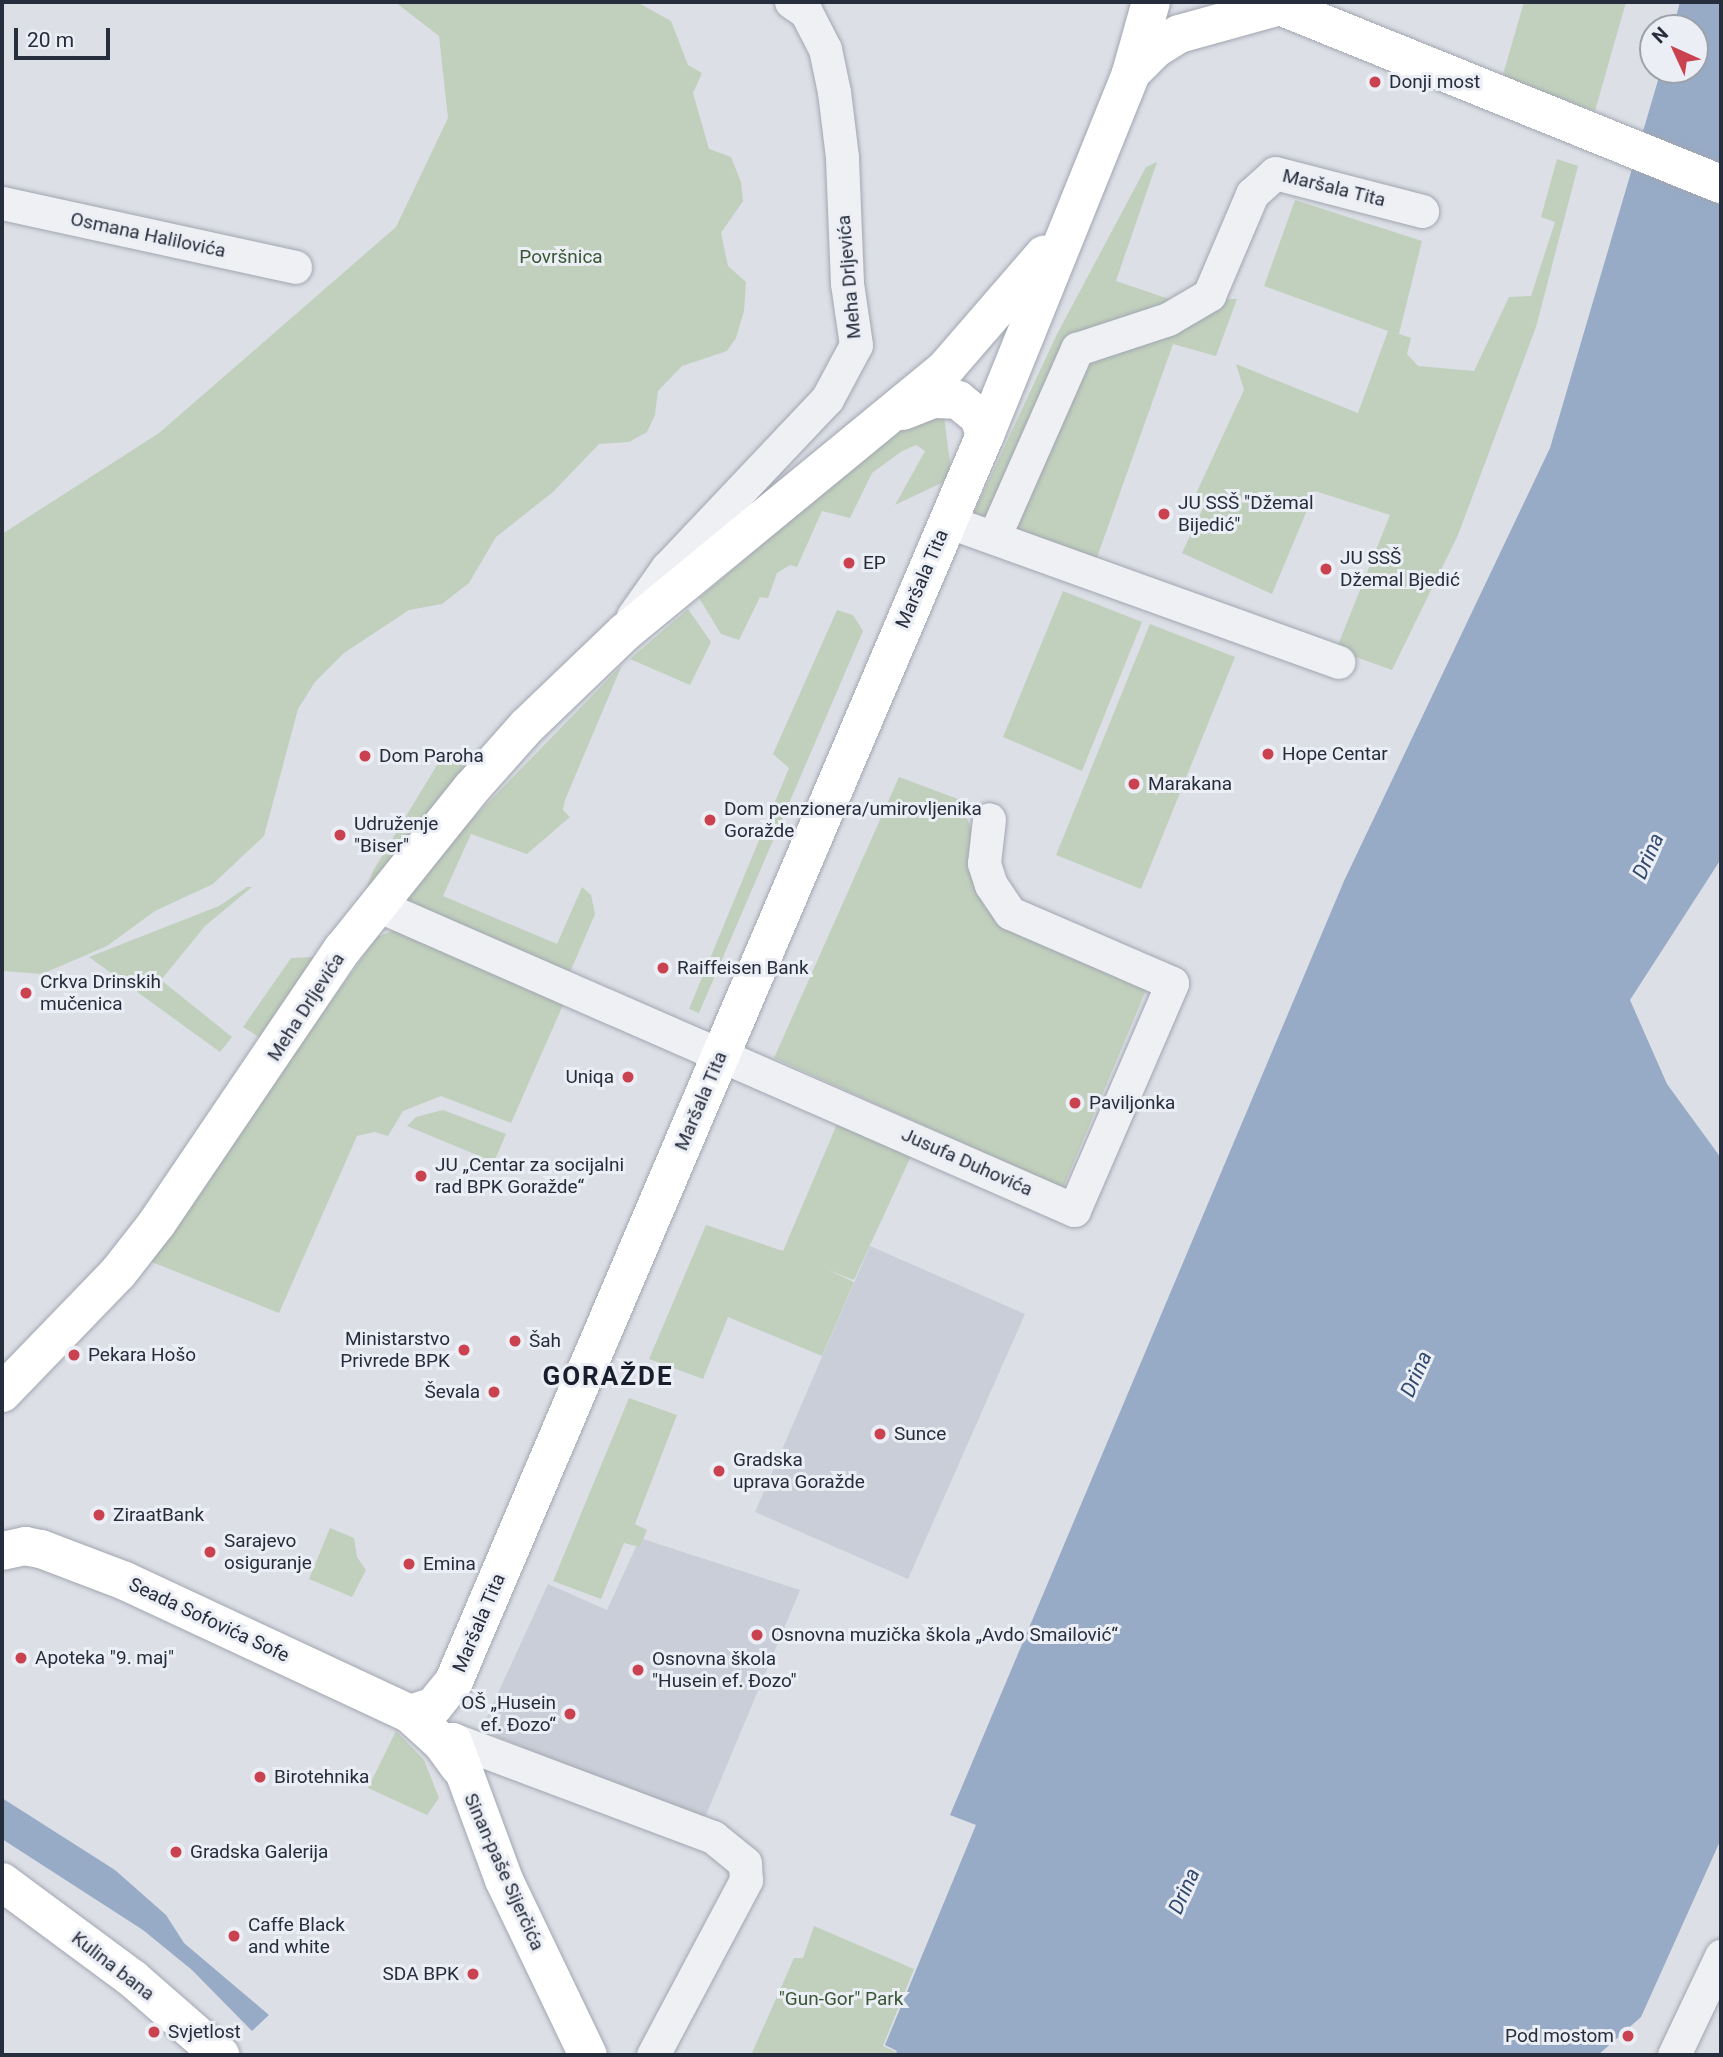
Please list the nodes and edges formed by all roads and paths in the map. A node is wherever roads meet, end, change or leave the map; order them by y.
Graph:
1 (1151, 2) edge
2 (1275, 4) edge
3 (801, 5) edge
4 (1131, 73) junction
5 (1721, 184) edge
6 (2, 203) edge
7 (1422, 211) dead end
8 (1069, 224) junction
9 (295, 267) dead end
10 (889, 418) junction
11 (985, 435) junction
12 (947, 521) junction
13 (994, 537) junction
14 (625, 632) junction
15 (1339, 662) dead end
16 (989, 819) dead end
17 (377, 905) junction
18 (721, 1055) junction
19 (2, 1393) edge
20 (2, 1551) edge
21 (454, 1681) junction
22 (410, 1714) junction
23 (455, 1752) junction
24 (2, 1882) edge
25 (1721, 1956) edge
26 (219, 2055) edge
27 (588, 2055) edge
28 (653, 2055) edge
29 (1674, 2055) edge

1 - 4 main road, Maršala Tita
2 - 4 main road
2 - 5 main road
3 - 14 street, Meha Drljevića
4 - 8 main road, Maršala Tita
6 - 9 street, Osmana Halilovića
7 - 13 street, Maršala Tita
8 - 10 main road, Meha Drljevića
8 - 11 main road, Maršala Tita
10 - 11 main road
10 - 14 main road, Meha Drljevića
11 - 12 main road, Maršala Tita
12 - 13 street, Maršala Tita
12 - 18 main road, Maršala Tita
13 - 15 street, Maršala Tita
14 - 17 main road, Meha Drljevića
16 - 18 street, Jusufa Duhovića
17 - 18 street, Jusufa Duhovića
17 - 19 main road, Meha Drljevića
18 - 21 main road, Maršala Tita
20 - 22 main road, Seada Sofovića Sofe
21 - 22 main road
21 - 23 main road, Sinan-paše Sijerčića
22 - 23 main road, Seada Sofovića Sofe
23 - 27 main road, Sinan-paše Sijerčića
23 - 28 street
24 - 26 main road, Kulina bana
25 - 29 street

